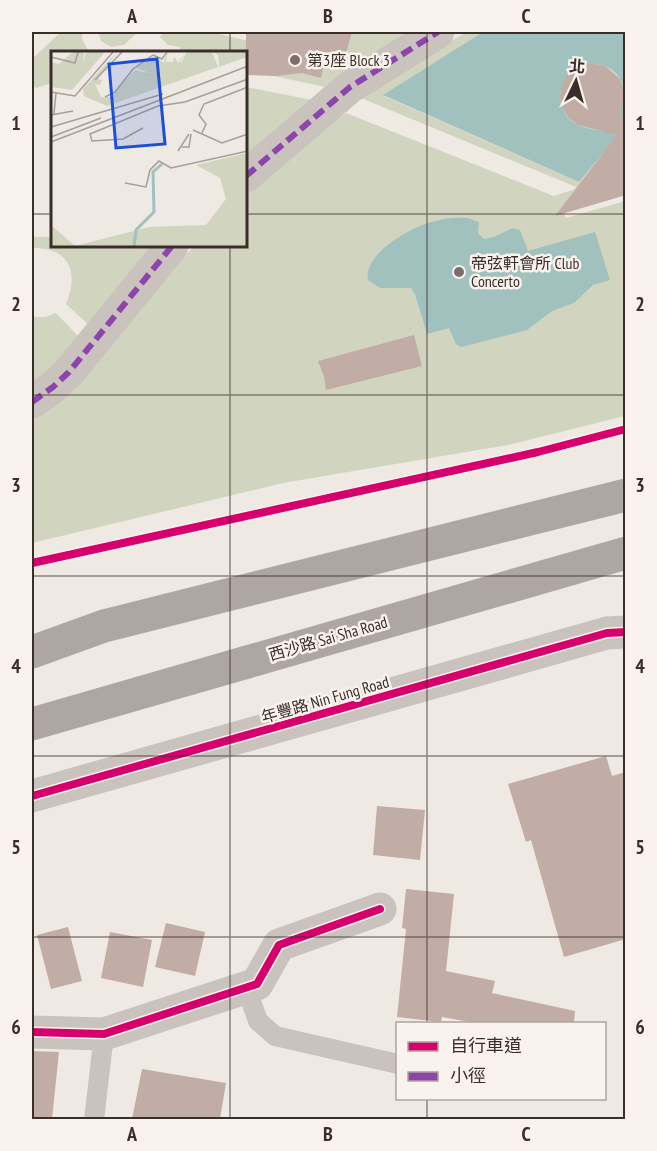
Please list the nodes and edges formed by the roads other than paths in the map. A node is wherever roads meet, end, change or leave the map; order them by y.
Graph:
1 (438, 32) edge
2 (248, 174) edge
3 (170, 248) edge
4 (32, 402) edge
5 (626, 495) edge
6 (626, 554) edge
7 (626, 632) edge
8 (32, 652) edge
9 (32, 724) edge
10 (32, 796) edge
11 (380, 909) dead end
12 (246, 987) junction
13 (32, 1032) edge
14 (104, 1034) junction
15 (396, 1064) edge
16 (94, 1119) edge

1 - 2 street
3 - 4 street
5 - 8 main road
6 - 9 main road, 西沙路 Sai Sha Road
7 - 10 street, 年豐路 Nin Fung Road
11 - 12 street
12 - 14 street
12 - 15 lane
13 - 14 street
14 - 16 lane

